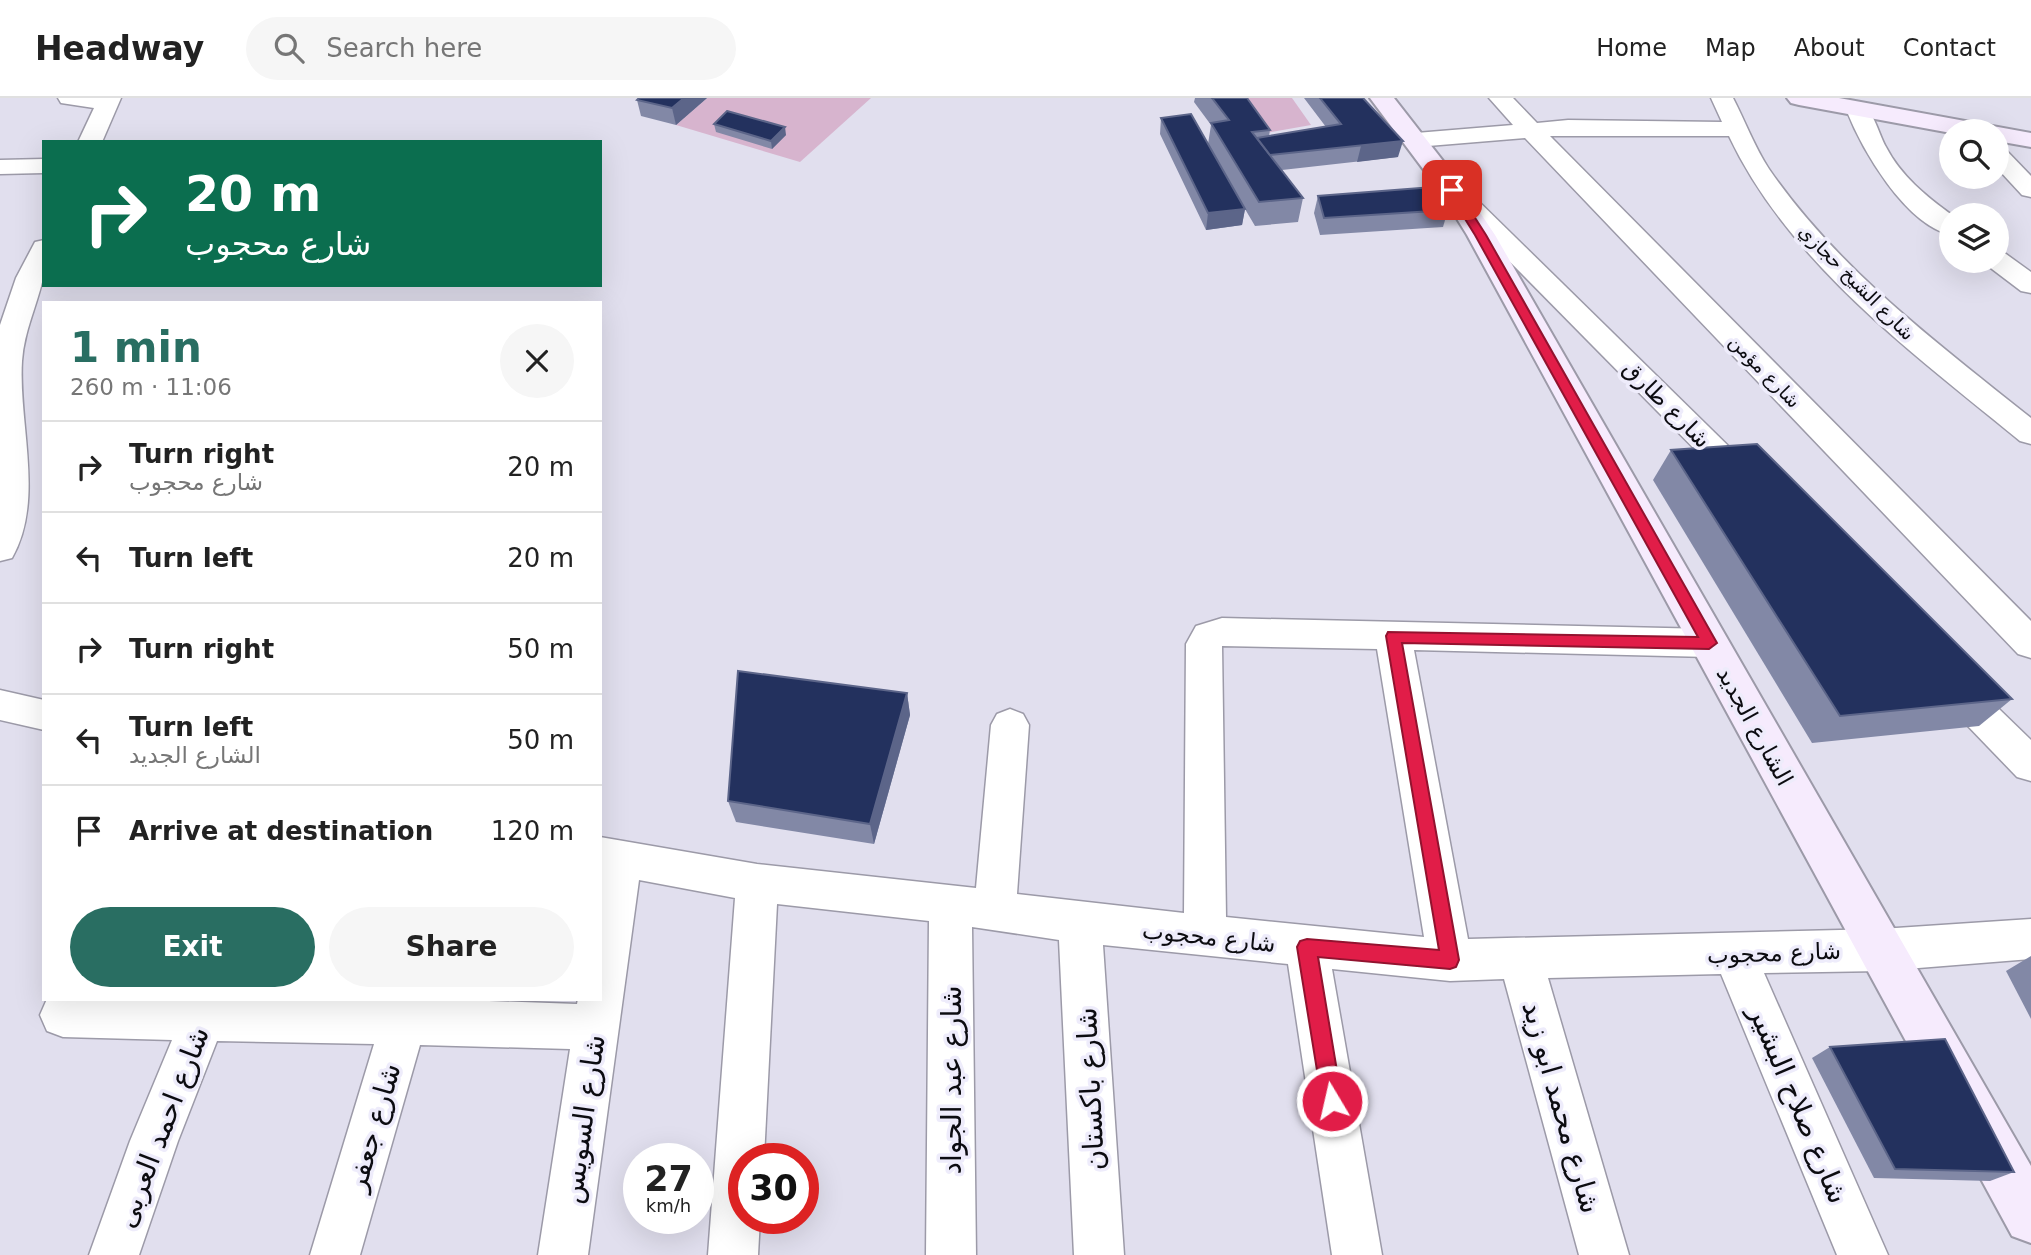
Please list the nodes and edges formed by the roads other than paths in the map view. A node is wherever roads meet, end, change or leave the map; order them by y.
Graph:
1 (69, 98) edge
2 (1382, 98) edge
3 (1500, 98) edge
4 (1722, 98) edge
5 (1799, 98) edge
6 (108, 100) edge
7 (1857, 109) junction
8 (1939, 124) edge
9 (1530, 129) junction
10 (1737, 130) junction
11 (2009, 136) edge
12 (91, 140) edge
13 (2031, 140) edge
14 (1416, 141) junction
15 (42, 166) edge
16 (0, 167) edge
17 (2009, 167) edge
18 (1452, 190) junction
19 (2031, 190) edge
20 (1939, 218) edge
21 (42, 253) edge
22 (2009, 269) edge
23 (2031, 285) edge
24 (2031, 434) edge
25 (4, 439) edge
26 (1766, 502) edge
27 (1, 543) edge
28 (1393, 636) junction
29 (1709, 643) junction
30 (2031, 644) edge
31 (1933, 668) edge
32 (0, 705) edge
33 (42, 715) edge
34 (1010, 724) dead end
35 (2031, 765) edge
36 (610, 857) edge
37 (757, 883) junction
38 (950, 904) junction
39 (995, 911) junction
40 (1080, 923) junction
41 (1205, 936) junction
42 (2031, 939) edge
43 (1307, 947) junction
44 (1881, 950) junction
45 (602, 954) edge
46 (1734, 954) junction
47 (1520, 958) junction
48 (1450, 960) junction
49 (598, 1001) edge
50 (207, 1009) edge
51 (407, 1011) edge
52 (63, 1015) dead end
53 (596, 1027) junction
54 (2031, 1217) edge
55 (114, 1255) edge
56 (335, 1255) edge
57 (564, 1255) edge
58 (733, 1255) edge
59 (951, 1255) edge
60 (1099, 1255) edge
61 (1357, 1255) edge
62 (1604, 1255) edge
63 (1863, 1255) edge

1 - 6 street
2 - 14 main road, الشارع الجديد
3 - 9 street, شارع مؤمن
4 - 10 street, شارع الشيخ حجازي
5 - 7 main road
6 - 12 street
7 - 8 main road
7 - 20 street
9 - 10 street
9 - 14 street
9 - 30 street, شارع مؤمن
10 - 24 street, شارع الشيخ حجازي
11 - 13 main road
14 - 18 main road, الشارع الجديد
15 - 16 street
17 - 19 street
18 - 26 street, شارع طارق
18 - 29 main road, الشارع الجديد
21 - 25 street
22 - 23 street
25 - 27 street
28 - 29 street
28 - 41 street
28 - 48 street
29 - 44 main road, الشارع الجديد
31 - 35 street
32 - 33 street
34 - 39 street
36 - 37 street, شارع محجوب
36 - 45 street, شارع السويس
37 - 38 street, شارع محجوب
37 - 58 street
38 - 39 street, شارع محجوب
38 - 59 street, شارع عبد الجواد
39 - 40 street, شارع محجوب
40 - 41 street, شارع محجوب
40 - 60 street, شارع باكستان
41 - 43 street, شارع محجوب
42 - 44 street, شارع محجوب
43 - 48 street, شارع محجوب
43 - 61 street
44 - 46 street, شارع محجوب
44 - 54 main road, الشارع الجديد
46 - 47 street, شارع محجوب
46 - 63 street, شارع صلاح البشير
47 - 48 street, شارع محجوب
47 - 62 street, شارع محمد ابو زيد
49 - 53 street, شارع السويس
50 - 51 street
50 - 52 street
50 - 55 street, شارع احمد العربى
51 - 53 street
51 - 56 street, شارع جعفر
53 - 57 street, شارع السويس

